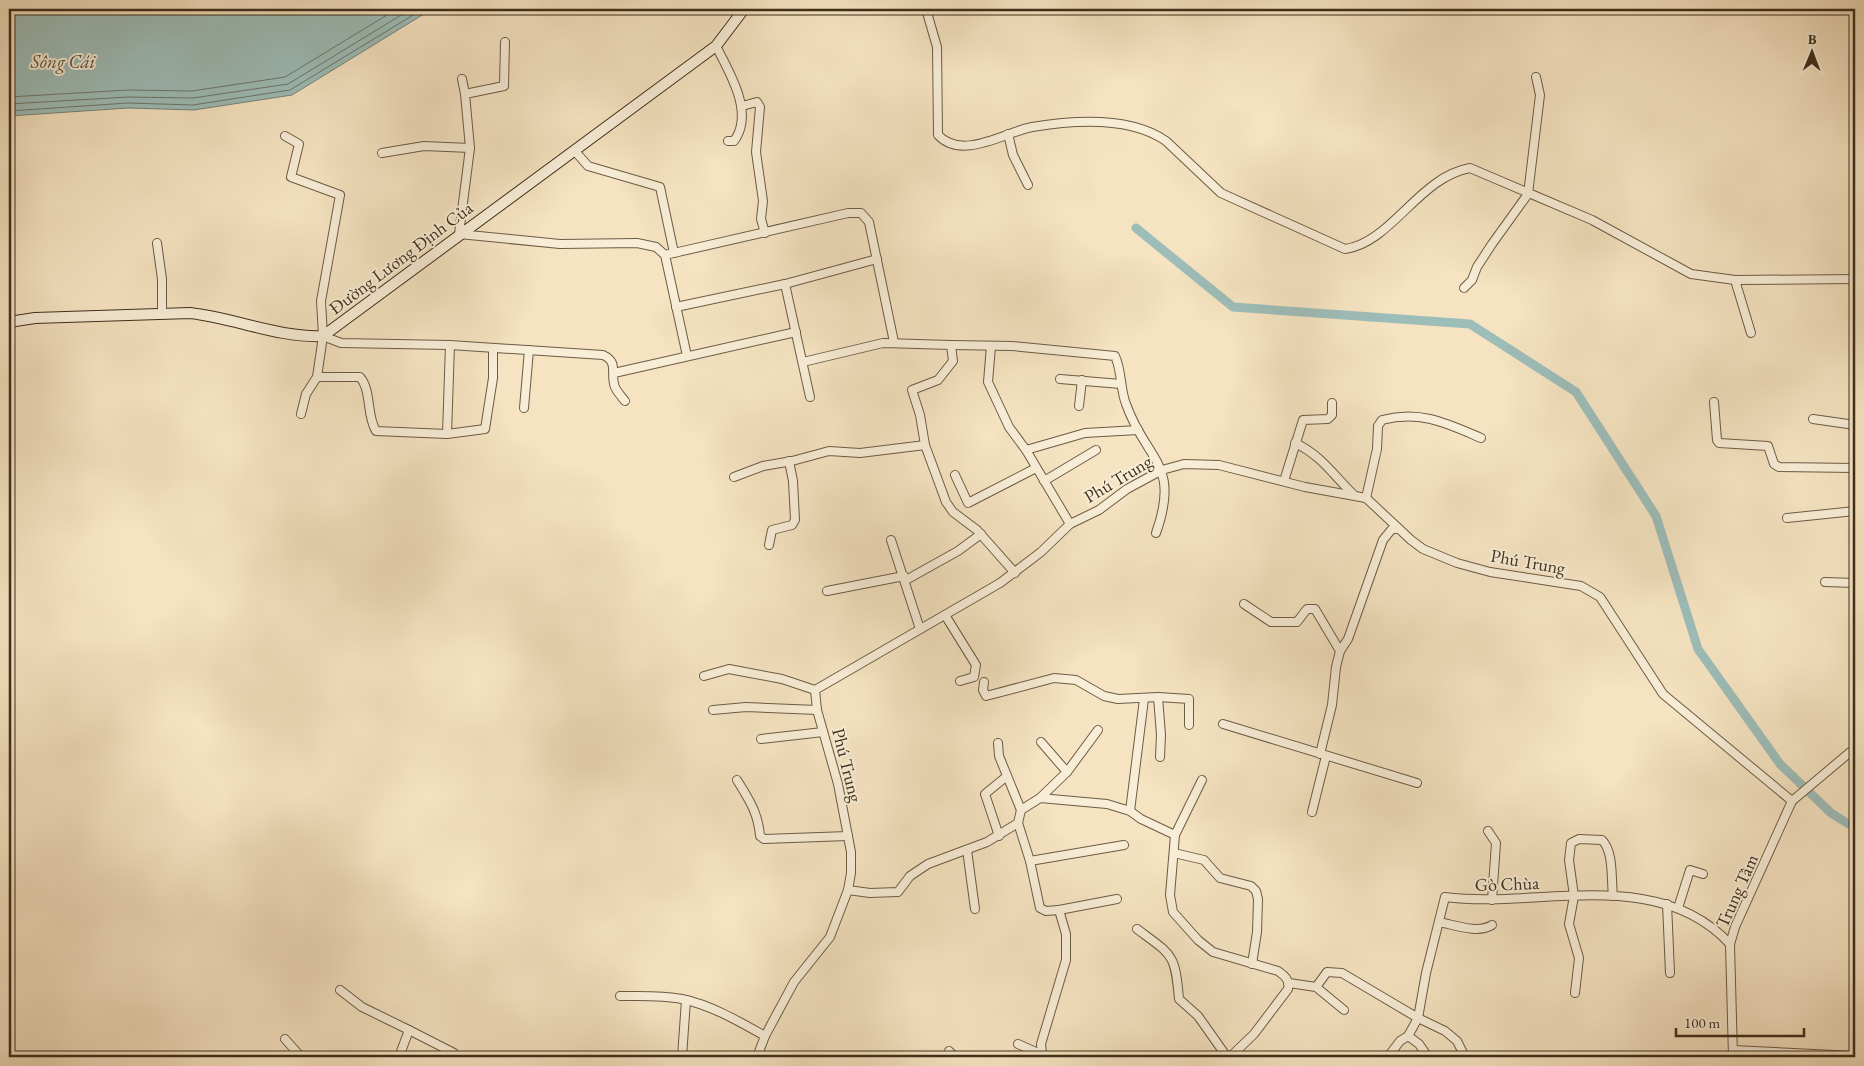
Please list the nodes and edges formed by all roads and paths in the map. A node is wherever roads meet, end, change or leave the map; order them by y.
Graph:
1 (744, 9) edge
2 (926, 9) edge
3 (505, 42) dead end
4 (716, 46) junction
5 (1536, 77) dead end
6 (462, 79) dead end
7 (465, 94) junction
8 (742, 106) junction
9 (1008, 134) junction
10 (285, 136) dead end
11 (728, 141) dead end
12 (470, 148) junction
13 (574, 150) junction
14 (382, 153) dead end
15 (1028, 185) dead end
16 (1528, 194) junction
17 (765, 233) junction
18 (459, 234) junction
19 (157, 243) dead end
20 (674, 253) junction
21 (665, 255) junction
22 (877, 259) junction
23 (1855, 279) edge
24 (1735, 280) junction
25 (785, 284) junction
26 (1464, 288) dead end
27 (676, 308) junction
28 (162, 313) junction
29 (9, 322) edge
30 (796, 332) junction
31 (1751, 333) dead end
32 (324, 336) junction
33 (894, 342) junction
34 (450, 345) junction
35 (951, 345) junction
36 (990, 346) junction
37 (493, 348) junction
38 (529, 350) junction
39 (687, 356) junction
40 (803, 362) junction
41 (614, 373) junction
42 (317, 377) junction
43 (1060, 379) dead end
44 (1082, 380) junction
45 (1121, 384) junction
46 (810, 396) dead end
47 (625, 401) dead end
48 (1714, 402) dead end
49 (1332, 403) dead end
50 (1079, 406) dead end
51 (524, 408) dead end
52 (301, 414) dead end
53 (1813, 419) dead end
54 (1855, 425) edge
55 (1138, 430) junction
56 (447, 434) junction
57 (1481, 438) dead end
58 (1295, 443) junction
59 (925, 446) junction
60 (1026, 450) junction
61 (1096, 450) dead end
62 (789, 462) junction
63 (1036, 468) junction
64 (1855, 468) edge
65 (1162, 470) junction
66 (955, 475) dead end
67 (734, 478) dead end
68 (1044, 481) junction
69 (1284, 481) junction
70 (1354, 495) junction
71 (1366, 498) junction
72 (1855, 511) edge
73 (1786, 518) dead end
74 (1070, 524) junction
75 (1397, 529) junction
76 (1156, 533) dead end
77 (981, 534) junction
78 (891, 540) dead end
79 (769, 544) dead end
80 (1015, 573) junction
81 (905, 578) junction
82 (1825, 582) dead end
83 (1855, 583) edge
84 (827, 591) dead end
85 (1244, 604) dead end
86 (945, 615) junction
87 (920, 629) junction
88 (1340, 651) junction
89 (704, 676) dead end
90 (960, 681) dead end
91 (984, 682) dead end
92 (815, 690) junction
93 (1158, 697) junction
94 (1144, 699) junction
95 (713, 710) dead end
96 (817, 710) junction
97 (1223, 724) dead end
98 (1189, 726) dead end
99 (1098, 730) dead end
100 (824, 732) junction
101 (760, 739) dead end
102 (1041, 742) dead end
103 (998, 743) dead end
104 (1853, 750) edge
105 (1323, 755) junction
106 (1160, 757) dead end
107 (1067, 772) junction
108 (1007, 776) junction
109 (737, 780) dead end
110 (1202, 780) dead end
111 (1417, 783) dead end
112 (1040, 798) junction
113 (1792, 801) junction
114 (1021, 810) junction
115 (1130, 811) junction
116 (1312, 812) dead end
117 (1018, 823) junction
118 (1488, 831) dead end
119 (1175, 835) junction
120 (848, 836) junction
121 (999, 836) junction
122 (1124, 845) dead end
123 (967, 850) junction
124 (1174, 853) junction
125 (1030, 862) junction
126 (1703, 874) dead end
127 (848, 890) junction
128 (1574, 896) junction
129 (1613, 896) junction
130 (1117, 899) dead end
131 (1492, 900) junction
132 (1667, 904) junction
133 (1678, 908) junction
134 (975, 909) dead end
135 (1059, 910) junction
136 (1440, 922) junction
137 (1492, 925) dead end
138 (1137, 929) dead end
139 (1730, 944) junction
140 (1252, 964) junction
141 (1670, 973) dead end
142 (1289, 983) junction
143 (1316, 987) junction
144 (340, 990) dead end
145 (1575, 993) dead end
146 (620, 996) dead end
147 (686, 1000) junction
148 (1344, 1010) dead end
149 (1418, 1018) junction
150 (409, 1030) junction
151 (765, 1036) junction
152 (1408, 1036) junction
153 (285, 1039) dead end
154 (1018, 1044) dead end
155 (454, 1053) dead end
156 (1733, 1054) edge
157 (1044, 1056) edge
158 (1855, 1056) edge
159 (301, 1057) edge
160 (399, 1057) edge
161 (682, 1057) edge
162 (757, 1057) edge
163 (1229, 1057) edge
164 (1388, 1057) edge
165 (1428, 1057) edge
166 (1465, 1057) edge

1 - 4 street, Đường Lương Định Của
2 - 9 street
3 - 7 street
4 - 8 street
4 - 13 street, Đường Lương Định Của
5 - 16 street
6 - 7 street
7 - 12 street
8 - 11 street
8 - 17 street
9 - 15 street
9 - 16 street
10 - 32 street
12 - 14 street
12 - 18 street
13 - 18 street, Đường Lương Định Của
13 - 20 street
16 - 24 street
16 - 26 street
17 - 20 street
17 - 22 street
18 - 21 street
18 - 32 street, Đường Lương Định Của
19 - 28 street
20 - 21 street
21 - 27 street
22 - 25 street
22 - 33 street
23 - 24 street
24 - 31 street
25 - 27 street
25 - 30 street
27 - 39 street
28 - 29 street, Đường Lương Định Của
28 - 32 street, Đường Lương Định Của
30 - 39 street
30 - 40 street
32 - 34 street
32 - 42 street
33 - 35 street
33 - 40 street
34 - 37 street
34 - 56 street
35 - 36 street
35 - 59 street
36 - 45 street
36 - 60 street
37 - 38 street
37 - 56 street
38 - 41 street
38 - 51 street
39 - 41 street
40 - 46 street
41 - 47 street
42 - 52 street
42 - 56 street
43 - 44 street
44 - 45 street
44 - 50 street
45 - 55 street
48 - 64 street
49 - 58 street
53 - 54 street
55 - 60 street
55 - 65 street
57 - 71 street
58 - 69 street
58 - 70 street
59 - 62 street
59 - 77 street
60 - 63 street
61 - 68 street
62 - 67 street
62 - 79 street
63 - 66 street
63 - 68 street
65 - 69 street, Phú Trung
65 - 74 street, Phú Trung
65 - 76 street
68 - 74 street
69 - 70 street, Phú Trung
70 - 71 street, Phú Trung
71 - 75 street, Phú Trung
72 - 73 street
74 - 80 street, Phú Trung
75 - 88 street
75 - 113 street, Phú Trung
77 - 80 street
77 - 81 street
78 - 81 street
80 - 86 street, Phú Trung
81 - 84 street
81 - 87 street
82 - 83 street
85 - 88 street
86 - 87 street, Phú Trung
86 - 90 street
87 - 92 street, Phú Trung
88 - 105 street
89 - 92 street
91 - 94 street
92 - 96 street, Phú Trung
93 - 94 street
93 - 98 street
93 - 106 street
94 - 115 street
95 - 96 street
96 - 100 street, Phú Trung
97 - 105 street
99 - 107 street
100 - 101 street
100 - 120 street, Phú Trung
102 - 107 street
103 - 108 street
104 - 113 street
105 - 111 street
105 - 116 street
107 - 112 street
108 - 114 street
108 - 121 street
109 - 120 street
110 - 119 street
112 - 114 street
112 - 115 street
113 - 139 street, Trung Tâm
114 - 117 street
115 - 119 street
117 - 121 street
117 - 125 street
118 - 131 street
119 - 124 street
120 - 127 street, Phú Trung
121 - 123 street
122 - 125 street
123 - 127 street
123 - 134 street
124 - 140 street
124 - 140 street
125 - 135 street
126 - 133 street
127 - 151 street, Phú Trung
128 - 129 street, Gò Chùa
128 - 129 street
128 - 131 street, Gò Chùa
128 - 145 street
129 - 132 street, Gò Chùa
130 - 135 street
131 - 136 street, Gò Chùa
132 - 133 street, Gò Chùa
132 - 141 street
133 - 139 street, Gò Chùa
135 - 157 street
136 - 137 street
136 - 149 street, Gò Chùa
138 - 163 street
139 - 156 street, Trung Tâm
140 - 142 street
142 - 143 street
142 - 163 street
143 - 148 street
143 - 149 street
144 - 150 street
146 - 147 street
147 - 151 street
147 - 161 street
149 - 152 street, Gò Chùa
149 - 166 street
150 - 155 street
150 - 160 street
151 - 162 street, Phú Trung
152 - 164 street, Gò Chùa
152 - 165 street
153 - 159 street
154 - 157 street
156 - 158 street

